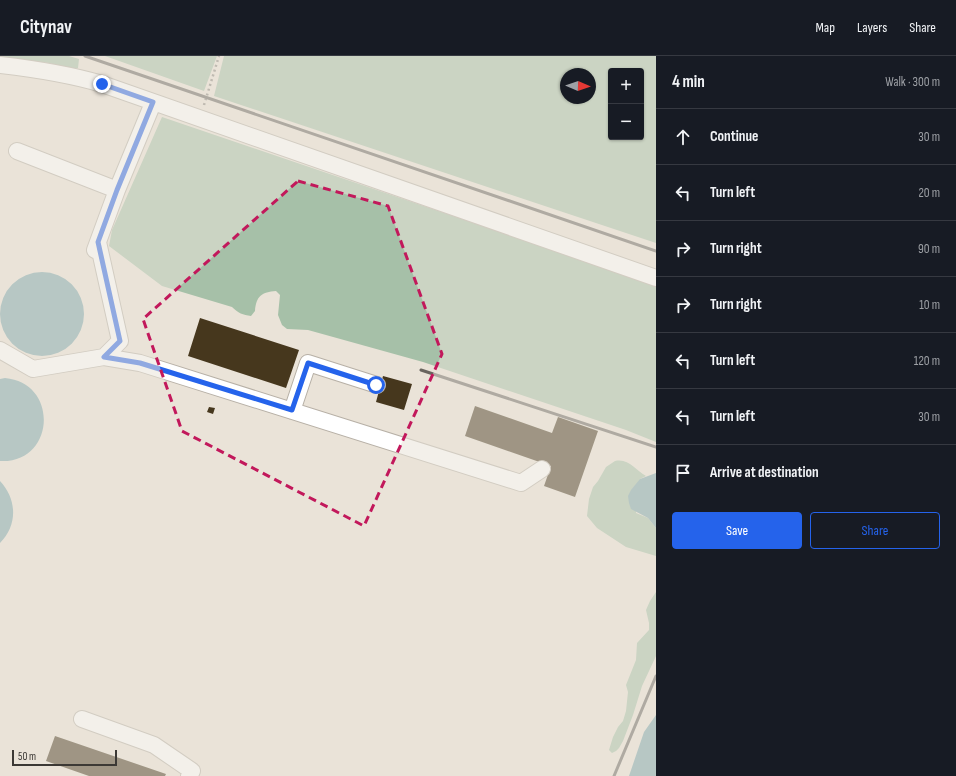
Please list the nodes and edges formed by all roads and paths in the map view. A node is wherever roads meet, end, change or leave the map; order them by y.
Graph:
1 (219, 56) edge
2 (0, 65) edge
3 (153, 102) junction
4 (199, 119) junction
5 (17, 151) dead end
6 (117, 190) junction
7 (656, 278) edge
8 (0, 350) edge
9 (104, 357) junction
10 (376, 385) dead end
11 (292, 410) junction
12 (542, 469) dead end
13 (82, 720) dead end
14 (189, 776) edge

1 - 4 path
2 - 3 lane
3 - 4 lane
3 - 6 lane
4 - 7 lane
5 - 6 lane
6 - 9 lane
8 - 9 lane
9 - 11 lane
10 - 11 lane
11 - 12 lane
13 - 14 lane

